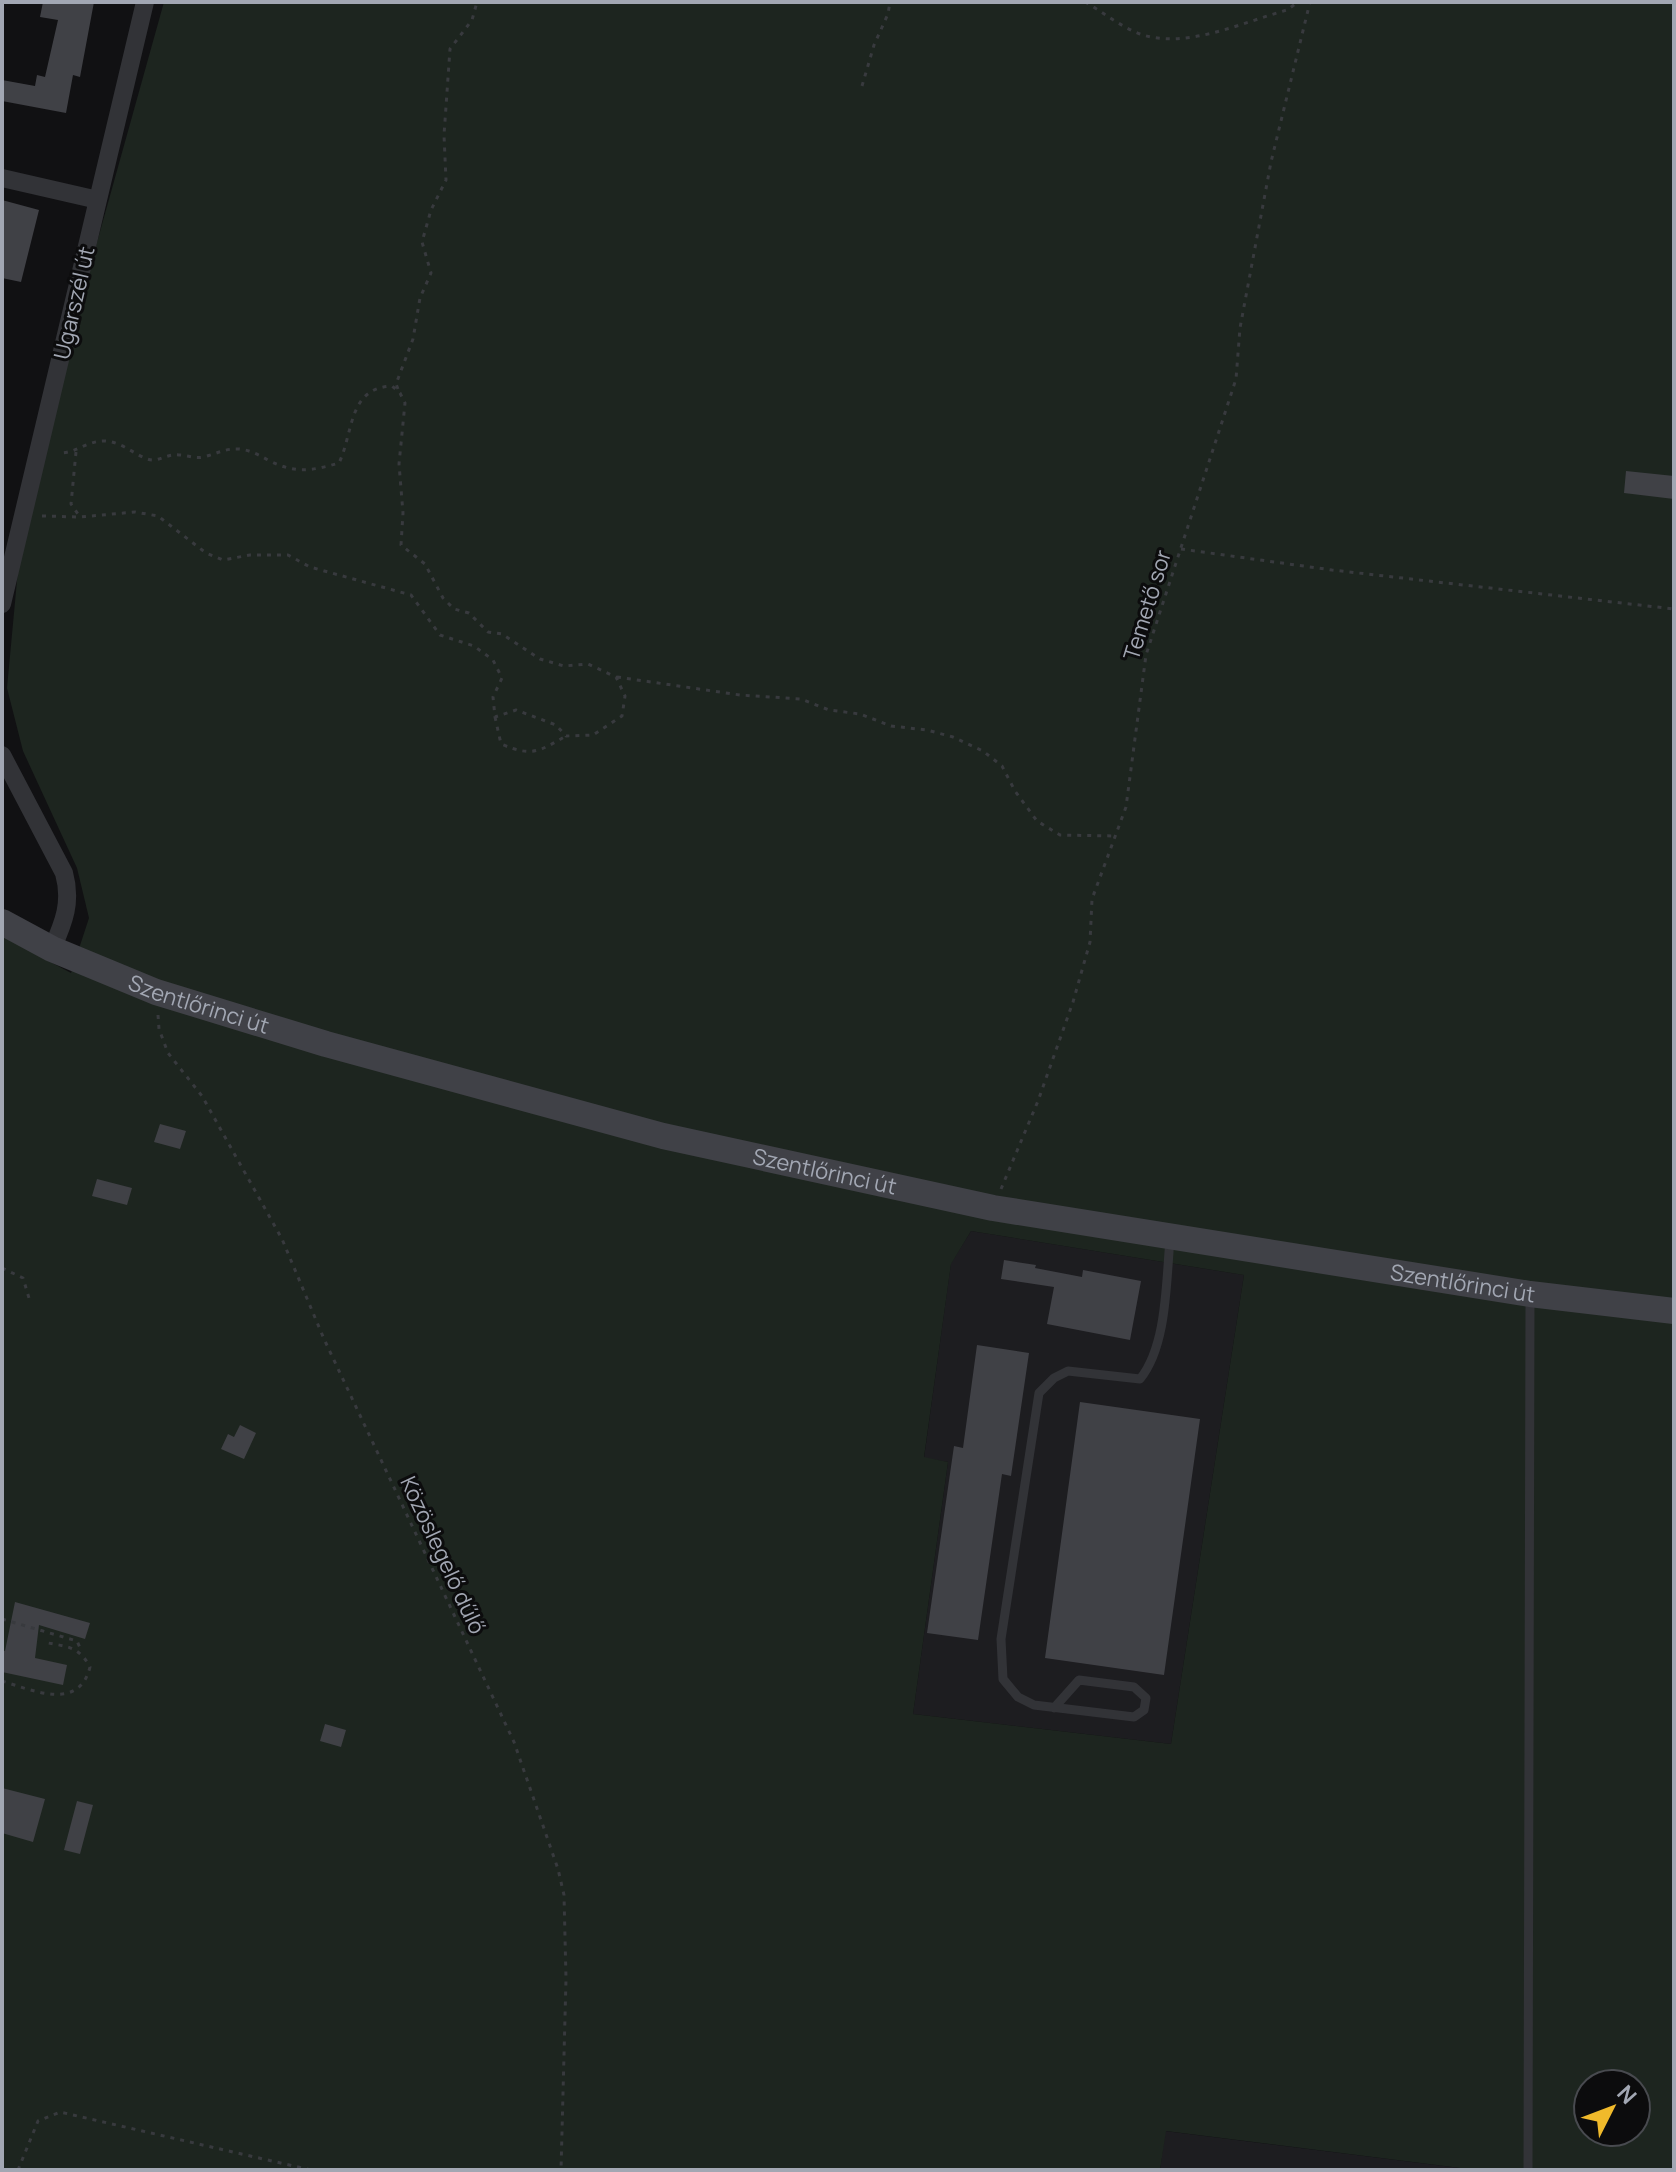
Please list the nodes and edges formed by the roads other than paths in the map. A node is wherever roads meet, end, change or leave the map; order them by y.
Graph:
1 (145, 2) edge
2 (2, 178) edge
3 (98, 200) junction
4 (2, 604) edge
5 (2, 755) edge
6 (2, 922) edge
7 (52, 949) junction
8 (1170, 1237) junction
9 (1530, 1294) junction
10 (1674, 1311) edge
11 (1054, 1708) junction
12 (1528, 2170) edge

1 - 3 street, Ugarszél út
2 - 3 street
3 - 4 street, Ugarszél út
5 - 7 street
6 - 7 main road, Szentlőrinci út
7 - 8 main road, Szentlőrinci út
8 - 9 main road, Szentlőrinci út
8 - 11 lane
9 - 10 main road, Szentlőrinci út
9 - 12 lane
11 - 11 lane

